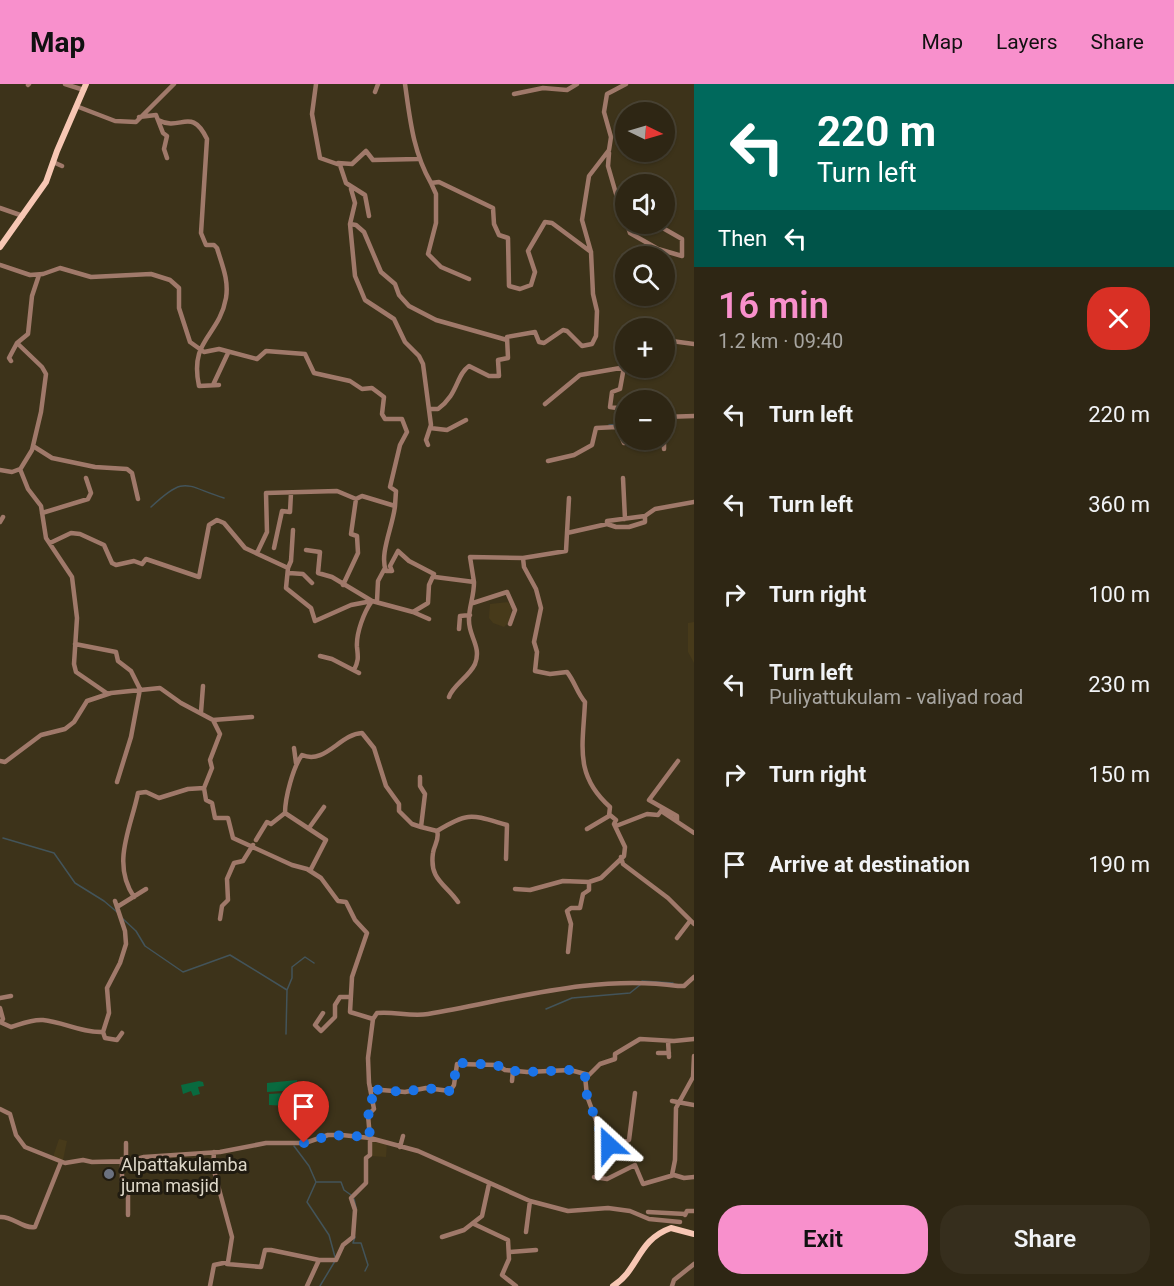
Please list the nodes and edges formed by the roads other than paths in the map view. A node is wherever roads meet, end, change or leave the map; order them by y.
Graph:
1 (65, 84) edge
2 (174, 84) edge
3 (316, 84) edge
4 (378, 84) edge
5 (405, 84) edge
6 (577, 84) edge
7 (626, 84) edge
8 (85, 87) edge
9 (375, 92) dead end
10 (514, 93) dead end
11 (76, 106) junction
12 (140, 117) junction
13 (158, 120) junction
14 (609, 150) junction
15 (166, 158) dead end
16 (418, 159) junction
17 (53, 162) junction
18 (338, 163) junction
19 (62, 166) dead end
20 (431, 183) junction
21 (351, 189) junction
22 (615, 191) edge
23 (0, 208) edge
24 (23, 216) junction
25 (369, 216) dead end
26 (350, 224) junction
27 (632, 234) edge
28 (673, 234) edge
29 (1, 245) edge
30 (591, 252) junction
31 (0, 265) edge
32 (39, 275) junction
33 (469, 279) dead end
34 (507, 340) junction
35 (675, 341) edge
36 (17, 343) junction
37 (694, 344) edge
38 (200, 348) junction
39 (228, 353) junction
40 (11, 361) dead end
41 (615, 368) edge
42 (615, 391) edge
43 (545, 404) dead end
44 (429, 408) junction
45 (615, 408) edge
46 (694, 416) edge
47 (675, 417) edge
48 (466, 420) dead end
49 (615, 427) edge
50 (430, 428) junction
51 (428, 445) dead end
52 (33, 446) junction
53 (548, 461) dead end
54 (21, 468) dead end
55 (0, 470) edge
56 (623, 477) dead end
57 (86, 478) dead end
58 (291, 493) junction
59 (568, 498) dead end
60 (138, 499) dead end
61 (356, 499) junction
62 (694, 502) edge
63 (395, 506) junction
64 (42, 513) junction
65 (645, 516) junction
66 (625, 519) junction
67 (607, 524) junction
68 (293, 530) dead end
69 (567, 533) junction
70 (50, 543) junction
71 (274, 548) dead end
72 (306, 550) dead end
73 (257, 553) junction
74 (523, 558) junction
75 (385, 568) junction
76 (289, 570) junction
77 (435, 577) junction
78 (474, 582) junction
79 (312, 583) dead end
80 (343, 585) junction
81 (375, 601) junction
82 (473, 603) junction
83 (413, 612) junction
84 (470, 615) junction
85 (429, 619) dead end
86 (510, 624) dead end
87 (459, 628) dead end
88 (75, 645) junction
89 (320, 656) dead end
90 (203, 686) dead end
91 (140, 690) junction
92 (108, 694) junction
93 (449, 697) dead end
94 (201, 712) junction
95 (252, 717) dead end
96 (213, 720) junction
97 (294, 748) dead end
98 (0, 761) edge
99 (678, 761) dead end
100 (296, 764) junction
101 (420, 777) dead end
102 (117, 782) dead end
103 (204, 788) junction
104 (324, 807) dead end
105 (285, 813) junction
106 (610, 815) junction
107 (678, 822) junction
108 (616, 826) dead end
109 (421, 827) junction
110 (309, 828) junction
111 (587, 829) dead end
112 (437, 831) junction
113 (694, 833) edge
114 (256, 840) dead end
115 (253, 845) junction
116 (621, 857) junction
117 (506, 859) dead end
118 (310, 871) junction
119 (589, 882) junction
120 (146, 889) dead end
121 (515, 889) dead end
122 (134, 897) junction
123 (115, 901) dead end
124 (458, 902) dead end
125 (117, 907) junction
126 (220, 919) dead end
127 (692, 922) edge
128 (677, 938) dead end
129 (568, 952) dead end
130 (694, 977) edge
131 (10, 996) dead end
132 (350, 997) junction
133 (0, 998) edge
134 (0, 1008) edge
135 (323, 1013) dead end
136 (373, 1019) junction
137 (0, 1022) edge
138 (103, 1032) junction
139 (122, 1033) dead end
140 (694, 1040) edge
141 (668, 1041) junction
142 (658, 1053) dead end
143 (694, 1056) edge
144 (513, 1070) junction
145 (585, 1076) junction
146 (512, 1081) dead end
147 (370, 1089) junction
148 (635, 1093) dead end
149 (672, 1101) dead end
150 (678, 1102) junction
151 (694, 1105) edge
152 (0, 1109) edge
153 (403, 1136) dead end
154 (370, 1138) junction
155 (126, 1143) dead end
156 (605, 1145) junction
157 (400, 1147) junction
158 (214, 1152) junction
159 (601, 1158) dead end
160 (124, 1159) junction
161 (62, 1162) junction
162 (672, 1175) junction
163 (594, 1177) dead end
164 (694, 1177) edge
165 (489, 1184) junction
166 (530, 1201) junction
167 (694, 1211) edge
168 (648, 1212) dead end
169 (685, 1214) junction
170 (128, 1215) dead end
171 (0, 1217) edge
172 (474, 1224) junction
173 (680, 1225) junction
174 (526, 1232) dead end
175 (694, 1234) edge
176 (442, 1237) dead end
177 (536, 1250) dead end
178 (510, 1252) junction
179 (320, 1260) junction
180 (227, 1264) junction
181 (694, 1264) edge
182 (210, 1286) edge
183 (307, 1286) edge
184 (516, 1286) edge
185 (613, 1286) edge
186 (672, 1286) edge

1 - 8 street
2 - 12 street
3 - 18 street
4 - 9 street
5 - 16 street
6 - 10 street
7 - 14 street
8 - 11 main road
11 - 12 street
11 - 17 main road
12 - 13 street
13 - 15 street
13 - 38 street
14 - 22 street
14 - 30 street
16 - 18 street
16 - 20 street
17 - 19 street
17 - 24 main road
18 - 21 street
20 - 30 street
20 - 33 street
21 - 25 street
21 - 26 street
23 - 24 street
24 - 29 main road
26 - 34 street
26 - 44 street
27 - 28 street
30 - 34 street
31 - 32 street
32 - 36 street
32 - 38 street
34 - 44 street
35 - 37 street
36 - 40 street
36 - 52 street
38 - 39 street
38 - 39 street
39 - 63 street
41 - 43 street
42 - 45 street
44 - 50 street
46 - 47 street
48 - 50 street
49 - 53 street
50 - 51 street
52 - 54 street
52 - 60 street
55 - 64 street
56 - 66 street
57 - 64 street
58 - 61 street
58 - 71 street
58 - 73 street
59 - 69 street
61 - 63 street
61 - 80 street
62 - 65 street
63 - 75 street
64 - 70 street
65 - 66 street
65 - 67 street
66 - 67 street
67 - 69 street
68 - 76 street
69 - 74 street
70 - 73 street
70 - 88 street
72 - 80 street
73 - 76 street
74 - 78 street
74 - 106 street
75 - 77 street
75 - 81 street
76 - 79 street
76 - 81 street
77 - 78 street
77 - 83 street
78 - 82 street
80 - 81 street
81 - 83 street
81 - 89 street
82 - 84 street
82 - 86 street
83 - 85 street
84 - 87 street
84 - 93 street
88 - 91 street
88 - 92 street
90 - 94 street
91 - 92 street
91 - 94 street
91 - 102 street
92 - 98 street
94 - 96 street
95 - 96 street
96 - 103 street
97 - 100 street
99 - 107 street
100 - 105 street
100 - 109 street
101 - 109 street
103 - 115 street
103 - 122 street
104 - 110 street
105 - 110 street
105 - 114 street
106 - 111 street
106 - 116 street
107 - 108 street
107 - 113 street
109 - 112 street
110 - 118 street
112 - 117 street
112 - 124 street
115 - 118 street
115 - 126 street
116 - 119 street
116 - 127 street
118 - 132 street
119 - 121 street
119 - 129 street
120 - 122 street
122 - 125 street
123 - 125 street
125 - 138 street
127 - 128 street
130 - 136 street
131 - 133 street
132 - 135 street
132 - 136 street
134 - 137 street
136 - 147 street
137 - 138 street
138 - 139 street
140 - 141 street
141 - 142 street
141 - 145 street
143 - 150 street
144 - 145 street
144 - 146 street
144 - 147 street
145 - 156 street
147 - 154 street
148 - 156 street
149 - 150 street
150 - 151 street
150 - 162 street
152 - 161 street
153 - 157 street
154 - 157 street
154 - 158 street
154 - 179 street
155 - 160 street
156 - 159 street
157 - 165 street
158 - 160 street
158 - 180 street
160 - 161 street
160 - 170 street
161 - 171 street
162 - 163 street
162 - 164 street
165 - 166 street
165 - 172 street
166 - 173 street
166 - 174 street
167 - 169 street
168 - 169 street
169 - 173 street
172 - 176 street
172 - 178 street
173 - 175 main road
173 - 185 main road
177 - 178 street
178 - 184 street
179 - 180 street
179 - 183 street
180 - 182 street
181 - 186 street

